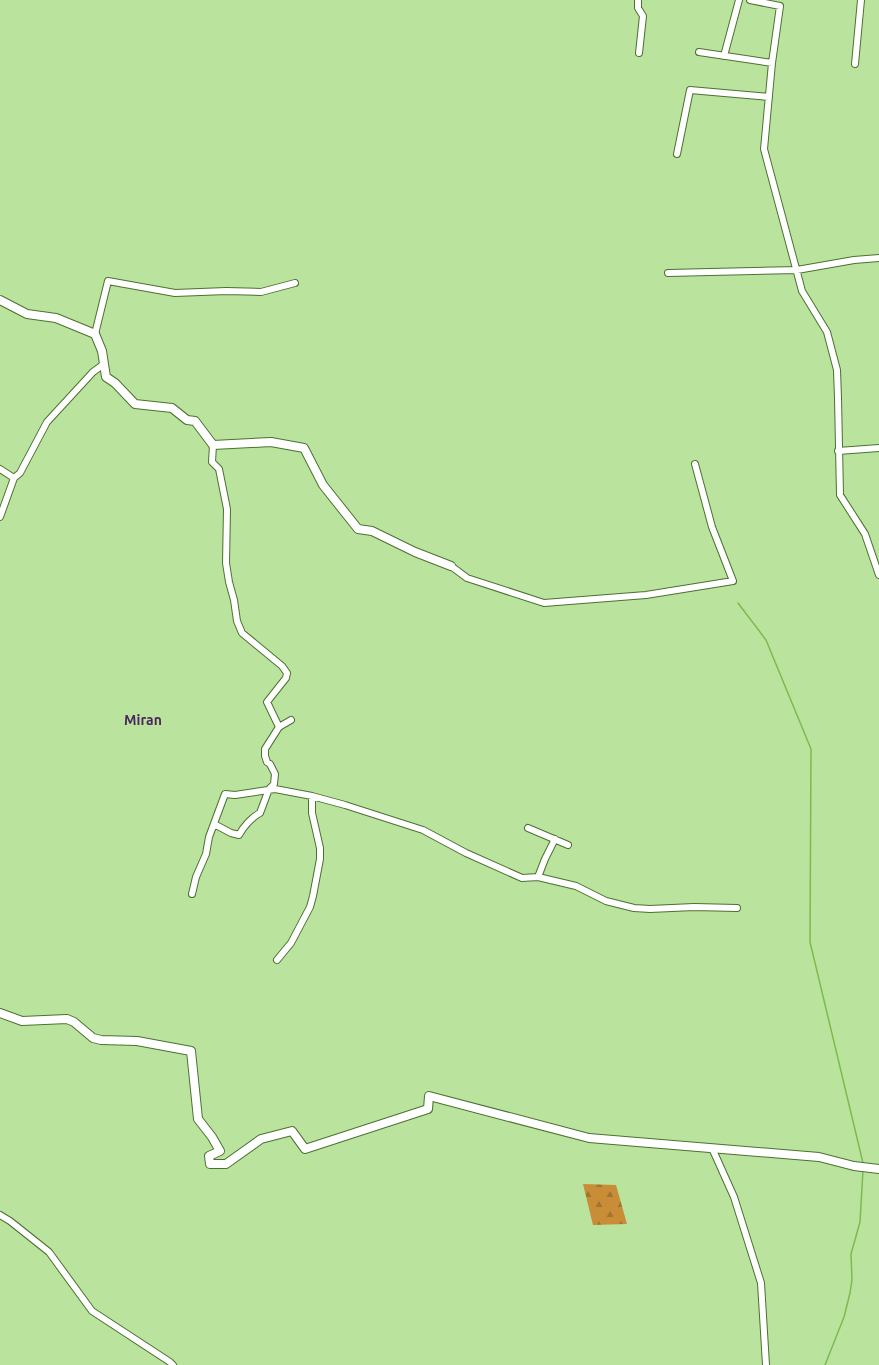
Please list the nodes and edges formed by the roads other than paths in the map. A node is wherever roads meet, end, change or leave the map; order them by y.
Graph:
1 (638, 0) edge
2 (739, 0) edge
3 (750, 0) edge
4 (861, 0) edge
5 (699, 52) dead end
6 (639, 53) dead end
7 (724, 56) junction
8 (772, 63) junction
9 (855, 64) dead end
10 (769, 97) junction
11 (677, 154) dead end
12 (879, 258) edge
13 (797, 270) junction
14 (668, 273) dead end
15 (295, 283) dead end
16 (0, 300) edge
17 (94, 334) junction
18 (104, 364) junction
19 (213, 445) junction
20 (879, 448) edge
21 (838, 451) junction
22 (695, 464) dead end
23 (0, 469) edge
24 (14, 478) junction
25 (0, 517) edge
26 (451, 566) joint
27 (879, 575) edge
28 (291, 720) dead end
29 (280, 727) junction
30 (269, 789) junction
31 (312, 796) junction
32 (214, 824) junction
33 (528, 828) dead end
34 (555, 839) junction
35 (568, 845) dead end
36 (538, 877) junction
37 (192, 894) dead end
38 (737, 908) dead end
39 (277, 960) dead end
40 (0, 1013) edge
41 (712, 1148) junction
42 (879, 1169) edge
43 (0, 1215) edge
44 (173, 1365) edge
45 (766, 1365) edge

1 - 6 street
2 - 7 street
3 - 8 street
4 - 9 street
5 - 7 street
7 - 8 street
8 - 10 street
10 - 11 street
10 - 13 street
12 - 13 street
13 - 14 street
13 - 21 street
15 - 17 street
16 - 17 street
17 - 18 street
18 - 19 street
18 - 24 street
19 - 26 street
19 - 29 street
20 - 21 street
21 - 27 street
22 - 26 street
23 - 24 street
24 - 25 street
28 - 29 street
29 - 30 street
30 - 31 street
30 - 32 street
30 - 32 street
31 - 36 street
31 - 39 street
32 - 37 street
33 - 34 street
34 - 35 street
34 - 36 street
36 - 38 street
40 - 41 street
41 - 42 street
41 - 45 street
43 - 44 street

